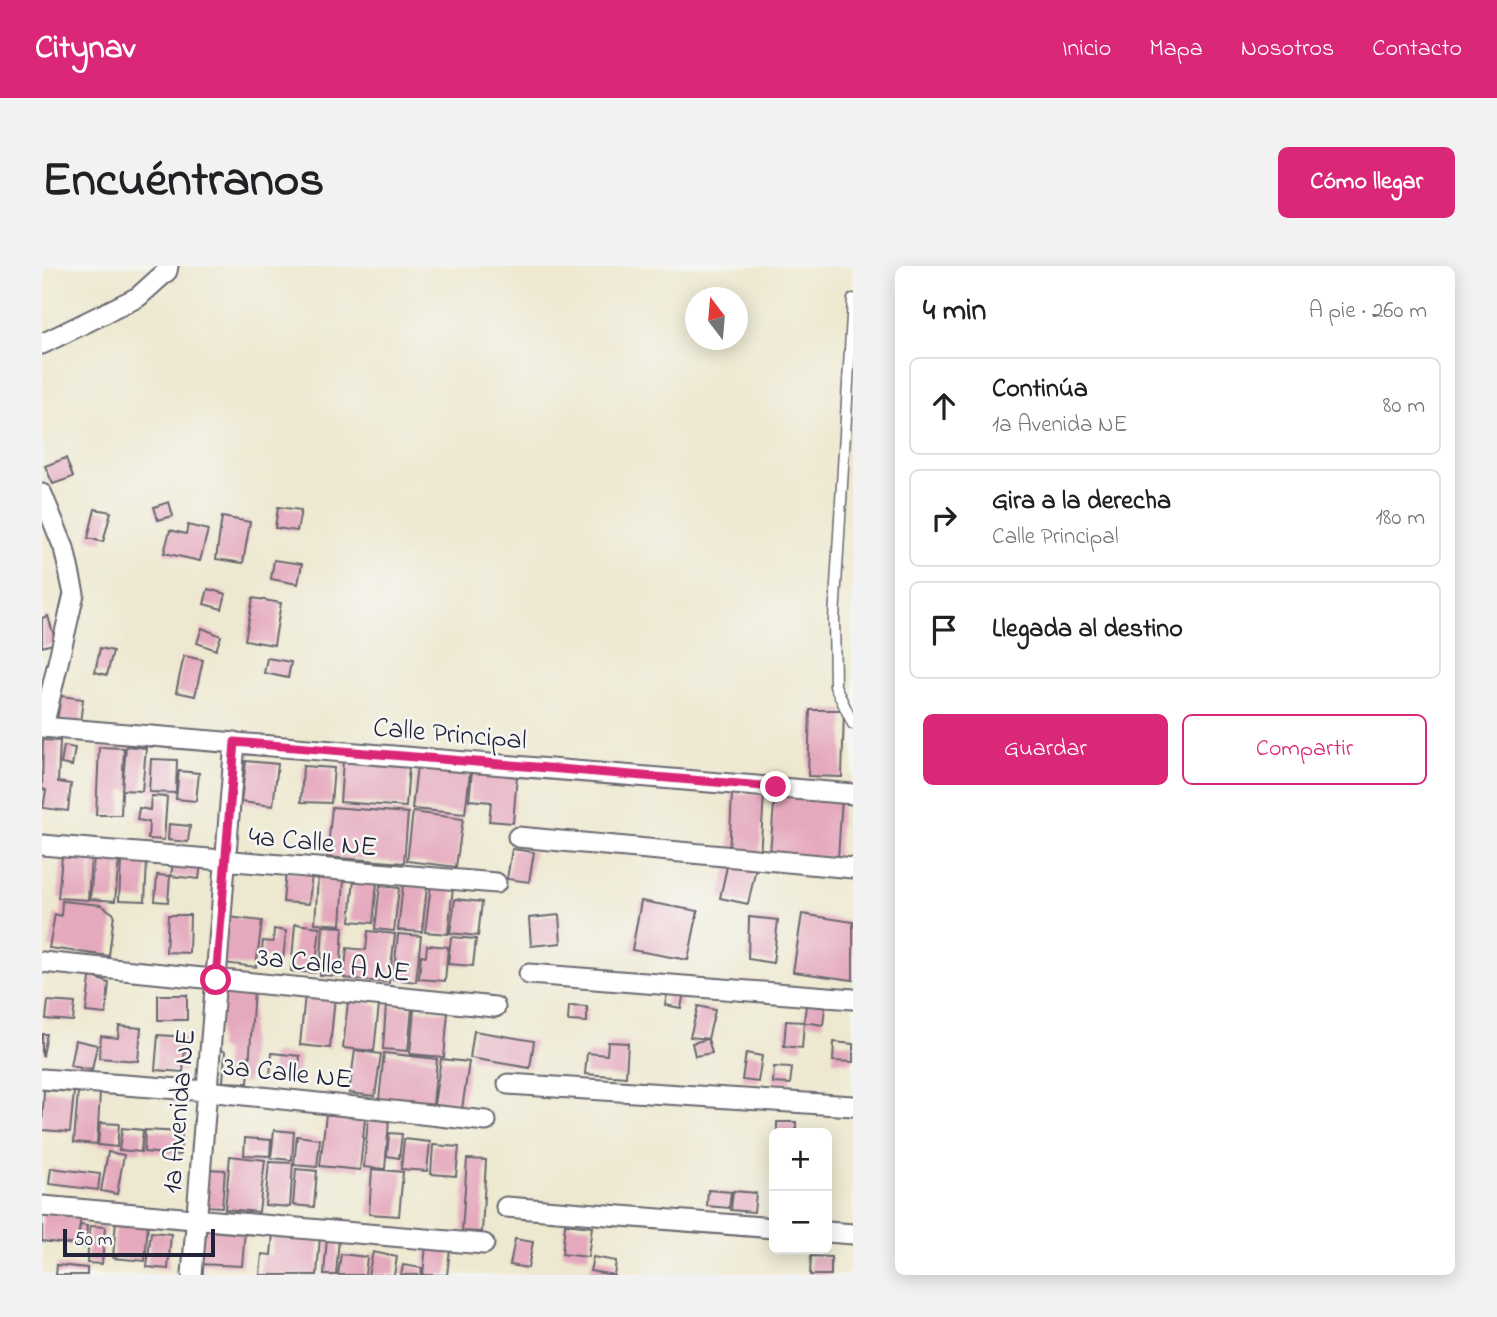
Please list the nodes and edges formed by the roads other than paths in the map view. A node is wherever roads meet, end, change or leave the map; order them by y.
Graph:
1 (168, 266) edge
2 (853, 299) edge
3 (42, 344) edge
4 (42, 494) edge
5 (853, 724) edge
6 (42, 727) edge
7 (235, 742) junction
8 (853, 794) edge
9 (518, 837) dead end
10 (42, 845) edge
11 (226, 860) junction
12 (853, 868) edge
13 (496, 883) dead end
14 (42, 962) edge
15 (529, 974) dead end
16 (216, 980) junction
17 (853, 999) edge
18 (495, 1007) dead end
19 (42, 1079) edge
20 (508, 1084) dead end
21 (207, 1091) junction
22 (853, 1106) edge
23 (486, 1121) dead end
24 (42, 1206) edge
25 (506, 1207) dead end
26 (197, 1220) junction
27 (769, 1228) edge
28 (832, 1232) edge
29 (853, 1234) edge
30 (484, 1244) dead end
31 (192, 1275) edge

1 - 3 street
2 - 5 lane
4 - 6 street
6 - 7 street, Calle Principal
7 - 8 street, Calle Principal
7 - 11 street, 1a Avenida NE
9 - 12 street
10 - 11 street, 4a Calle NE
11 - 13 street, 4a Calle NE
11 - 16 street, 1a Avenida NE
14 - 16 street, 3a Calle A NE
15 - 17 street
16 - 18 street, 3a Calle A NE
16 - 21 street, 1a Avenida NE
19 - 21 street, 3a Calle NE
20 - 22 street
21 - 23 street, 3a Calle NE
21 - 26 street, 1a Avenida NE
24 - 26 street
25 - 27 street
26 - 30 street
26 - 31 street, 1a Avenida NE
28 - 29 street

